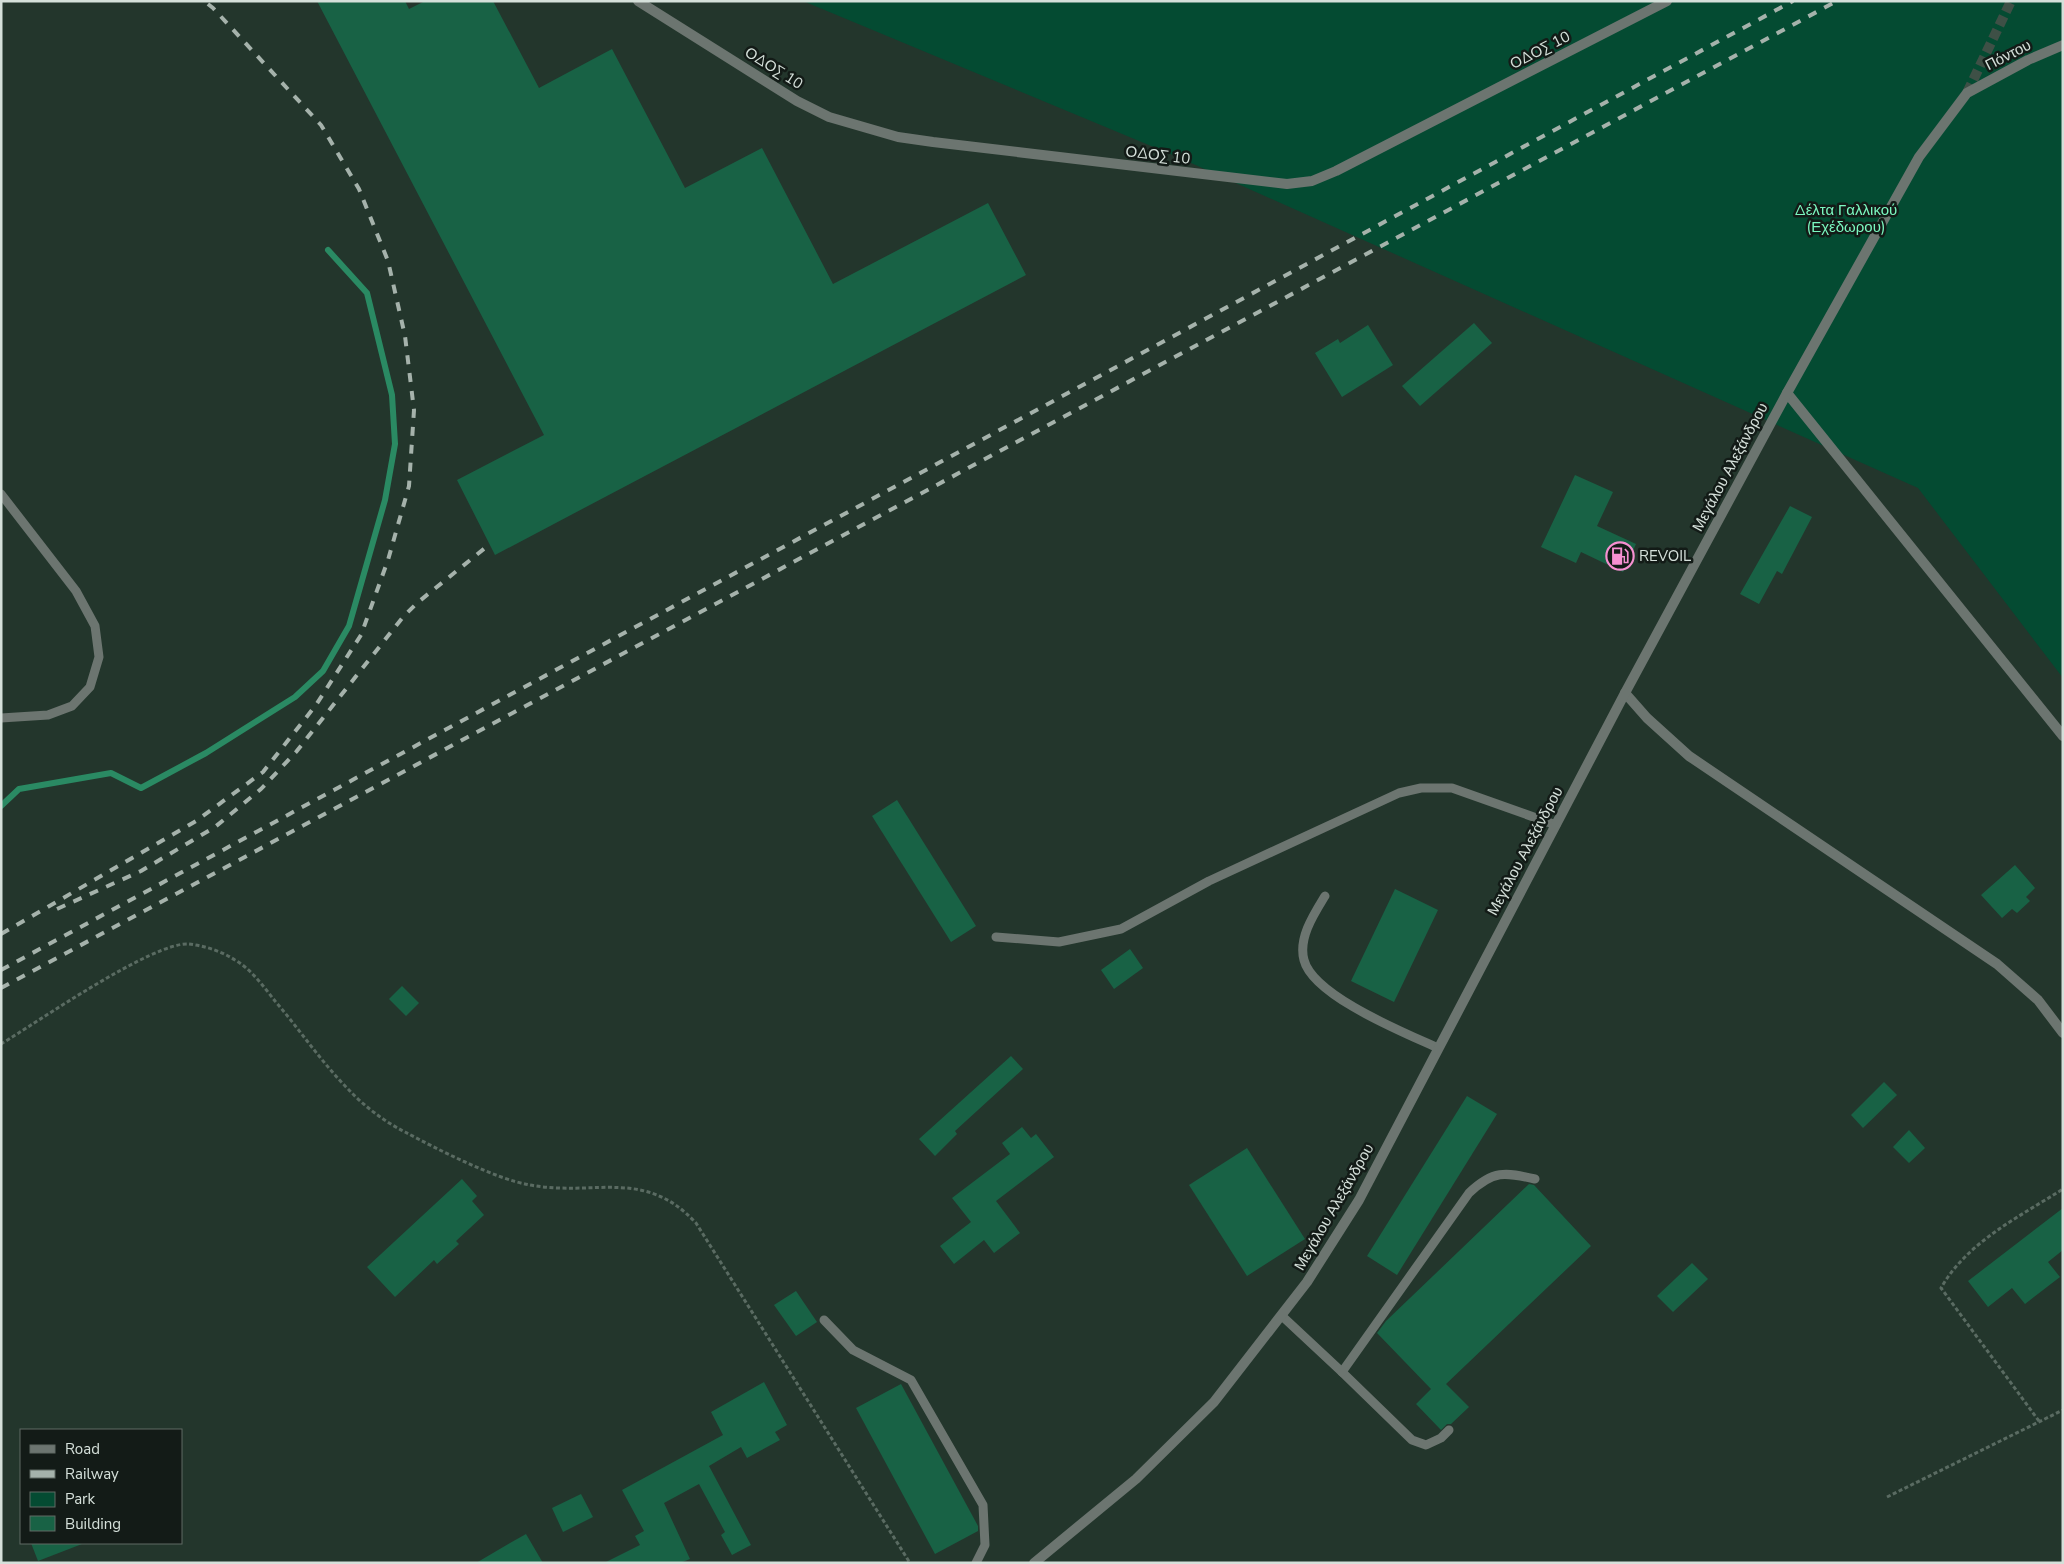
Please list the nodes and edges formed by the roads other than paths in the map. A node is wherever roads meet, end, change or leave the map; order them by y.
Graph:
1 (638, 1) edge
2 (1667, 1) edge
3 (2063, 45) edge
4 (1967, 93) joint
5 (1787, 392) junction
6 (1, 494) edge
7 (1625, 693) junction
8 (1, 718) edge
9 (2063, 736) edge
10 (1556, 825) junction
11 (1324, 896) dead end
12 (996, 937) dead end
13 (2063, 1033) edge
14 (1438, 1048) junction
15 (1535, 1179) dead end
16 (1282, 1316) junction
17 (824, 1320) dead end
18 (1342, 1372) junction
19 (1449, 1430) dead end
20 (976, 1563) edge
21 (1034, 1563) edge

1 - 2 street, ΟΔΟΣ 10
3 - 4 street, Πόντου
4 - 5 street, Μεγάλου Αλεξάνδρου
5 - 7 street, Μεγάλου Αλεξάνδρου
5 - 9 street
6 - 8 lane
7 - 10 street, Μεγάλου Αλεξάνδρου
7 - 13 street
10 - 12 lane
10 - 14 street, Μεγάλου Αλεξάνδρου
11 - 14 lane
14 - 16 street, Μεγάλου Αλεξάνδρου
15 - 18 lane
16 - 18 lane
16 - 21 street, Μεγάλου Αλεξάνδρου
17 - 20 lane
18 - 19 lane

